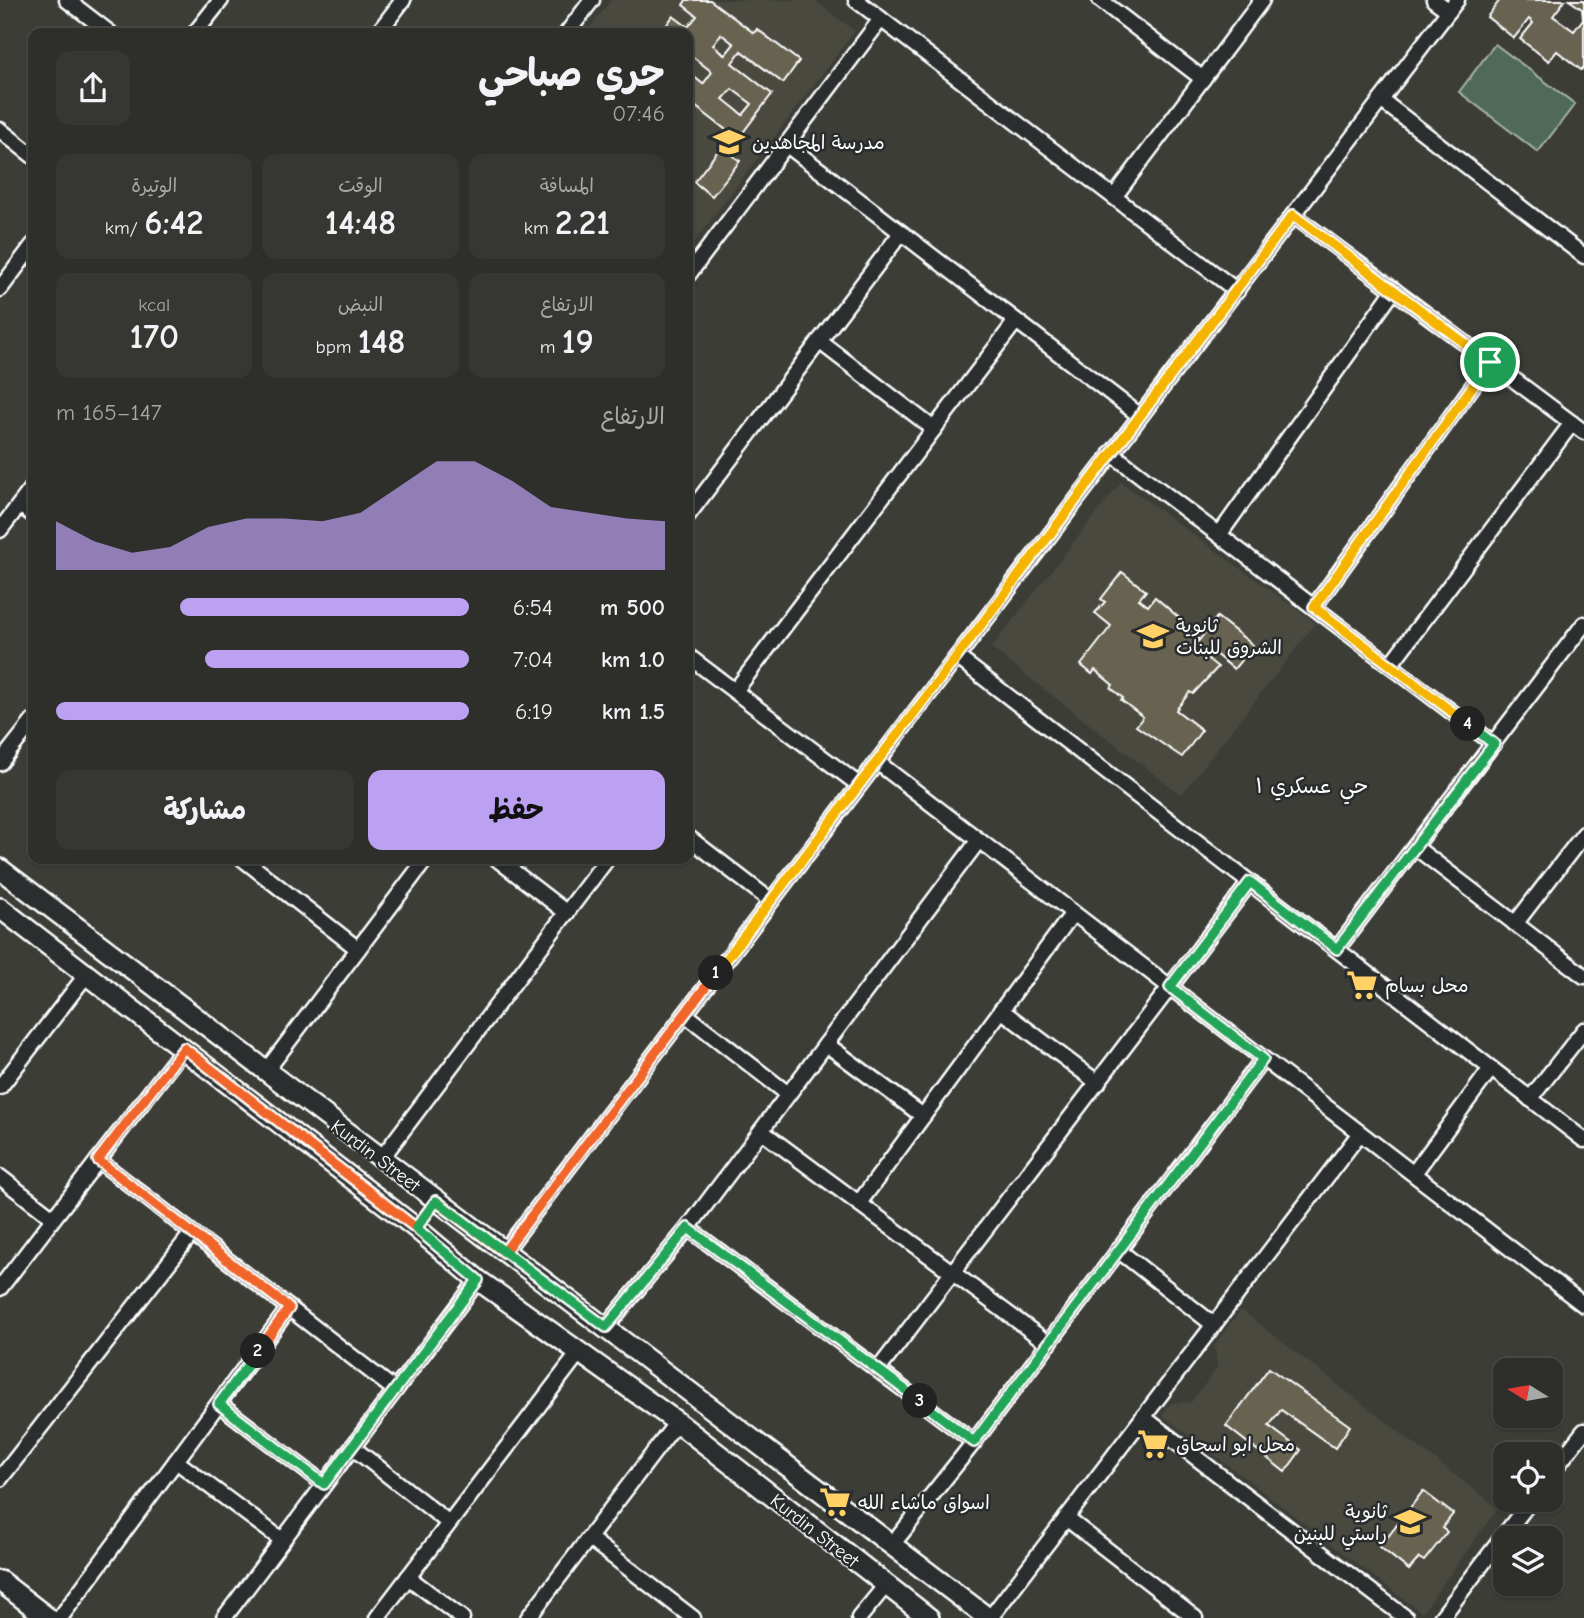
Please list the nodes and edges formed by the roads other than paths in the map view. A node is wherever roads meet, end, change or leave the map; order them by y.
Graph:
1 (68, 0) edge
2 (221, 0) edge
3 (403, 0) edge
4 (856, 0) edge
5 (1100, 0) edge
6 (1262, 0) edge
7 (1434, 0) edge
8 (586, 2) edge
9 (1453, 6) edge
10 (881, 19) junction
11 (104, 28) edge
12 (199, 28) edge
13 (382, 28) edge
14 (569, 28) edge
15 (1203, 79) junction
16 (1381, 100) junction
17 (0, 130) edge
18 (787, 145) junction
19 (28, 152) edge
20 (1114, 197) junction
21 (1293, 215) junction
22 (901, 233) junction
23 (28, 252) edge
24 (1584, 256) edge
25 (693, 268) edge
26 (0, 289) edge
27 (1394, 290) junction
28 (1237, 291) junction
29 (1016, 321) junction
30 (819, 341) junction
31 (1490, 362) junction
32 (1139, 415) junction
33 (1578, 427) edge
34 (934, 429) junction
35 (1111, 453) junction
36 (28, 493) edge
37 (20, 505) junction
38 (693, 508) edge
39 (28, 511) edge
40 (0, 530) edge
41 (1219, 535) junction
42 (1314, 607) junction
43 (1584, 624) edge
44 (957, 657) junction
45 (693, 660) edge
46 (1390, 665) junction
47 (735, 691) junction
48 (28, 727) edge
49 (1494, 744) junction
50 (877, 762) junction
51 (0, 763) edge
52 (859, 785) junction
53 (978, 840) junction
54 (1582, 840) edge
55 (693, 841) edge
56 (1415, 847) junction
57 (249, 864) edge
58 (422, 864) edge
59 (503, 864) edge
60 (603, 864) edge
61 (0, 869) edge
62 (1250, 882) junction
63 (771, 901) junction
64 (0, 908) edge
65 (567, 913) junction
66 (1073, 913) junction
67 (1515, 923) junction
68 (358, 949) junction
69 (1337, 949) junction
70 (87, 974) junction
71 (1584, 976) edge
72 (1170, 987) junction
73 (1001, 1010) junction
74 (685, 1014) junction
75 (1584, 1030) edge
76 (826, 1044) junction
77 (184, 1048) junction
78 (1263, 1059) junction
79 (1490, 1070) junction
80 (266, 1071) junction
81 (1098, 1083) junction
82 (0, 1087) edge
83 (788, 1094) junction
84 (1530, 1099) junction
85 (923, 1116) junction
86 (761, 1131) junction
87 (1360, 1133) junction
88 (1584, 1140) edge
89 (381, 1159) junction
90 (98, 1160) junction
91 (1414, 1173) junction
92 (0, 1177) edge
93 (436, 1201) junction
94 (859, 1203) junction
95 (53, 1218) junction
96 (416, 1228) junction
97 (688, 1228) junction
98 (192, 1233) junction
99 (1118, 1250) junction
100 (504, 1252) junction
101 (953, 1273) junction
102 (478, 1280) junction
103 (0, 1288) edge
104 (1584, 1305) edge
105 (289, 1308) junction
106 (1214, 1325) junction
107 (606, 1327) junction
108 (1049, 1344) junction
109 (578, 1354) junction
110 (878, 1370) junction
111 (395, 1390) junction
112 (219, 1404) junction
113 (1143, 1417) junction
114 (677, 1422) junction
115 (1584, 1431) edge
116 (974, 1442) junction
117 (352, 1447) junction
118 (1563, 1458) edge
119 (176, 1461) junction
120 (0, 1479) edge
121 (324, 1484) junction
122 (1522, 1512) edge
123 (1066, 1518) junction
124 (449, 1523) junction
125 (589, 1538) junction
126 (282, 1540) junction
127 (892, 1545) junction
128 (408, 1577) junction
129 (0, 1581) edge
130 (886, 1585) junction
131 (677, 1605) junction
132 (48, 1618) edge
133 (60, 1618) edge
134 (223, 1618) edge
135 (377, 1618) edge
136 (462, 1618) edge
137 (528, 1618) edge
138 (668, 1618) edge
139 (693, 1618) edge
140 (859, 1618) edge
141 (929, 1618) edge
142 (989, 1618) edge
143 (1195, 1618) edge
144 (1406, 1618) edge
145 (1441, 1618) edge

1 - 11 street
2 - 12 street
3 - 13 street
4 - 10 street
5 - 15 street
6 - 15 street
7 - 9 street
8 - 14 street
9 - 16 street
10 - 18 street
10 - 20 street
15 - 20 street
16 - 21 street
16 - 24 street
17 - 19 street
18 - 22 street
18 - 25 street
20 - 28 street
21 - 27 street
21 - 28 street
22 - 29 street
22 - 30 street
23 - 26 street
27 - 31 street
27 - 41 street
28 - 32 street
29 - 32 street
29 - 34 street
30 - 34 street
30 - 38 street
31 - 33 street
31 - 42 street
32 - 35 street
33 - 46 street
34 - 47 street
35 - 41 street
35 - 44 street
36 - 37 street
37 - 39 street
37 - 40 street
41 - 42 street
42 - 46 street
43 - 49 street
44 - 50 street
44 - 62 street
45 - 47 street
46 - 49 street
47 - 52 street
48 - 51 street
49 - 56 street
50 - 52 street
50 - 53 street
52 - 63 street
53 - 66 street
53 - 76 street
54 - 67 street
55 - 63 street
56 - 67 street
56 - 69 street
57 - 68 street
58 - 68 street
59 - 65 street
60 - 65 street
61 - 80 main road, Kurdin Street
62 - 69 street
62 - 72 street
63 - 74 street
64 - 70 main road, Kurdin Street
65 - 89 street
66 - 72 street
66 - 73 street
67 - 71 street
68 - 80 street
69 - 79 street
70 - 77 main road, Kurdin Street
70 - 82 street
72 - 78 street
72 - 81 street
73 - 81 street
73 - 85 street
74 - 83 street
74 - 100 street
75 - 84 street
76 - 83 street
76 - 85 street
77 - 90 street
77 - 96 main road, Kurdin Street
78 - 87 street
78 - 99 street
79 - 84 street
79 - 91 street
80 - 89 main road, Kurdin Street
81 - 101 street
83 - 86 street
84 - 88 street
85 - 94 street
86 - 94 street
86 - 97 street
87 - 91 street
87 - 106 street
89 - 93 main road, Kurdin Street
90 - 95 street
90 - 98 street
91 - 104 street
92 - 95 street
93 - 96 main road
93 - 100 main road, Kurdin Street
94 - 101 street
95 - 103 street
96 - 102 main road, Kurdin Street
97 - 107 street
97 - 110 street
98 - 105 street
98 - 120 street
99 - 106 street
99 - 108 street
100 - 107 main road, Kurdin Street
101 - 108 street
101 - 110 street
102 - 109 main road, Kurdin Street
102 - 111 street
105 - 111 street
105 - 112 street
106 - 113 street
107 - 127 main road, Kurdin Street
108 - 116 street
109 - 114 main road, Kurdin Street
109 - 124 street
110 - 116 street
111 - 117 street
112 - 119 street
112 - 121 street
113 - 123 street
113 - 144 street
114 - 125 street
114 - 130 main road, Kurdin Street
115 - 118 street
116 - 127 street
117 - 121 street
117 - 124 street
119 - 126 street
119 - 133 street
121 - 126 street
122 - 145 street
123 - 142 street
123 - 143 street
124 - 128 street
125 - 131 street
125 - 137 street
126 - 134 street
127 - 142 main road, Kurdin Street
128 - 135 street
128 - 136 street
129 - 132 main road
130 - 140 street
130 - 141 main road, Kurdin Street
131 - 138 street
131 - 139 street

